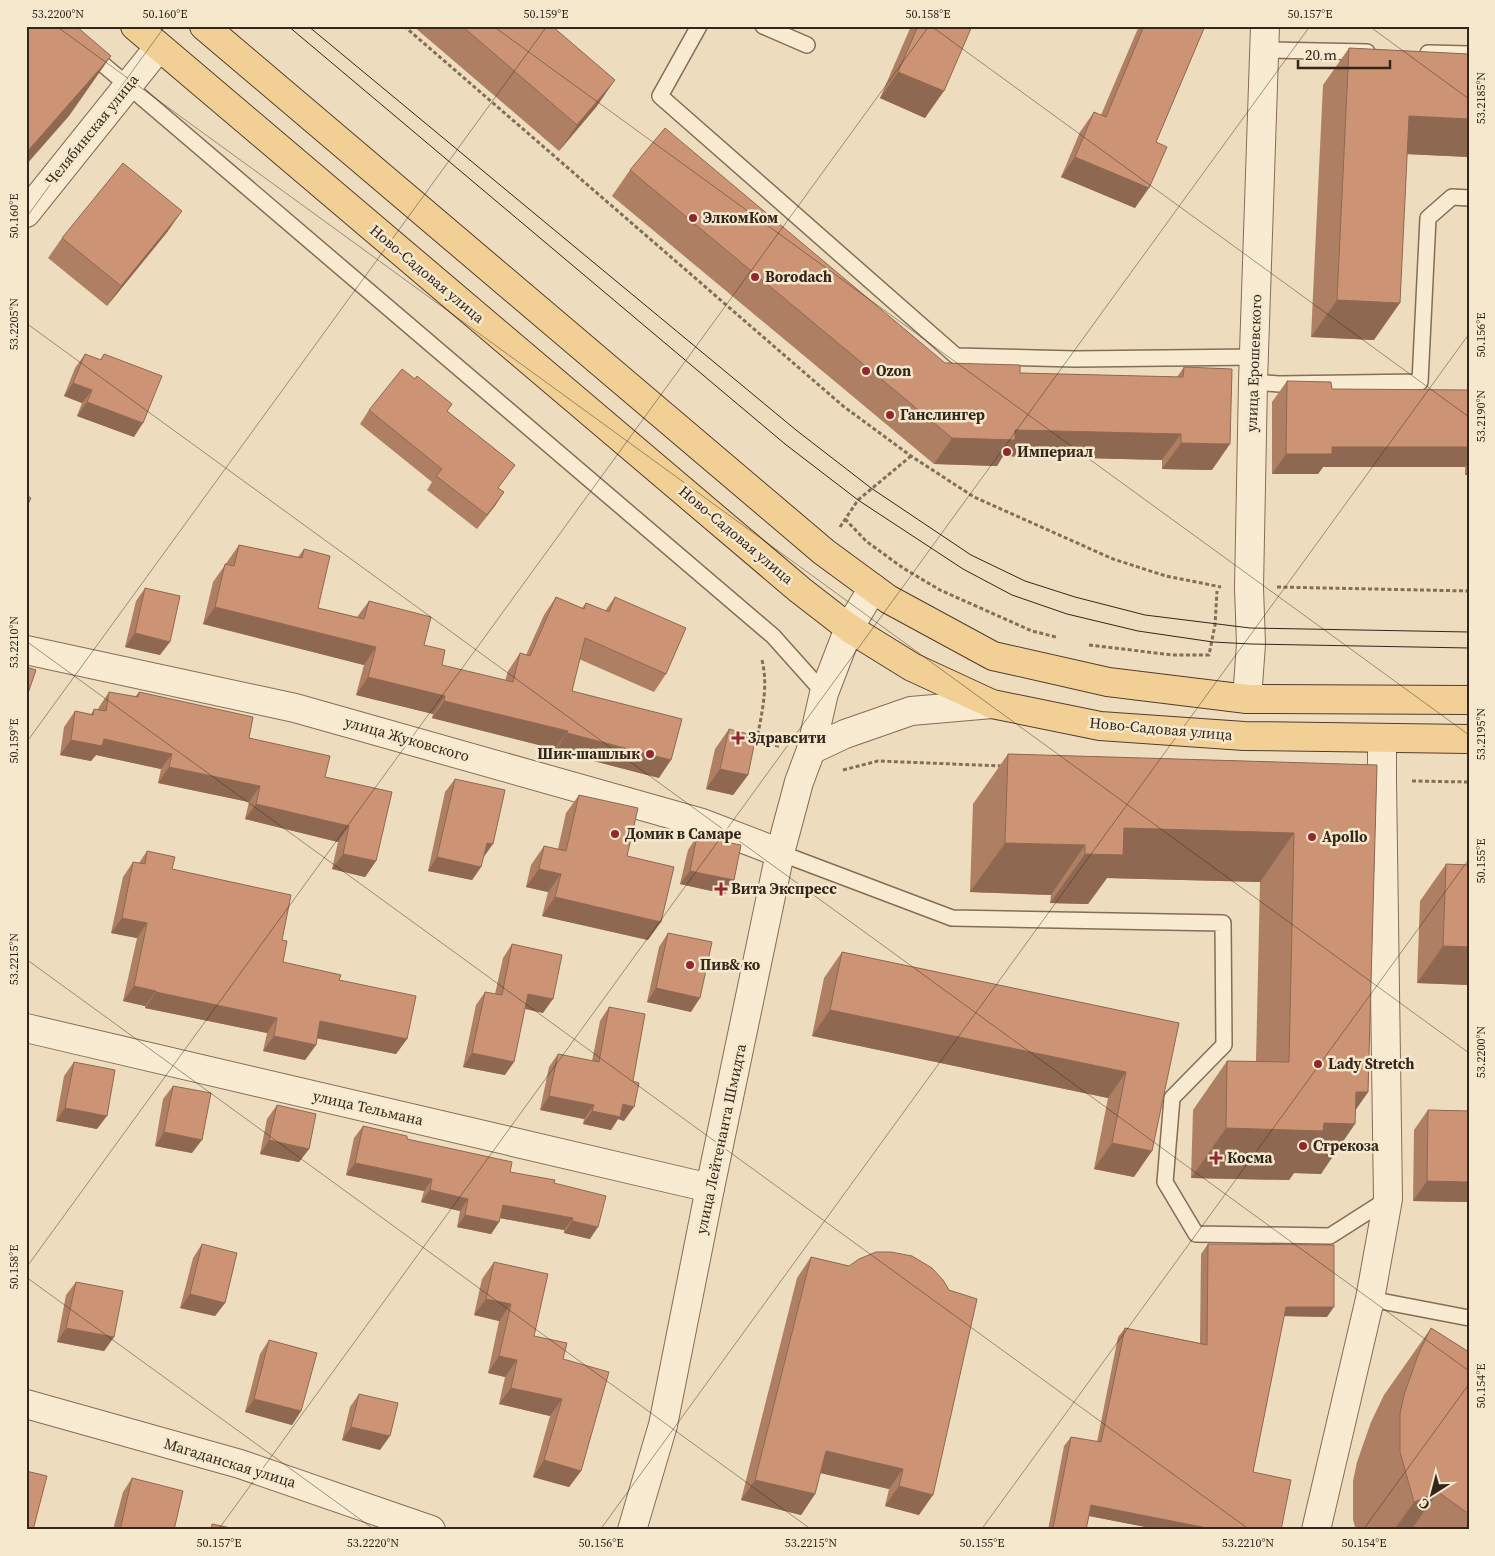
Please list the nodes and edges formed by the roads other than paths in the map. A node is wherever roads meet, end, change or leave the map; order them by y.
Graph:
1 (58, 26) edge
2 (135, 26) edge
3 (204, 26) edge
4 (699, 26) edge
5 (763, 26) edge
6 (1264, 38) edge
7 (807, 45) dead end
8 (158, 47) junction
9 (1383, 52) edge
10 (1412, 53) edge
11 (1469, 54) edge
12 (128, 85) junction
13 (1469, 198) edge
14 (26, 213) edge
15 (1254, 370) junction
16 (873, 588) junction
17 (849, 628) junction
18 (26, 650) edge
19 (824, 693) junction
20 (1247, 699) junction
21 (1469, 700) edge
22 (992, 704) junction
23 (1382, 738) junction
24 (1469, 739) edge
25 (811, 750) junction
26 (780, 853) junction
27 (26, 1028) edge
28 (710, 1188) junction
29 (1388, 1199) junction
30 (1370, 1299) junction
31 (1469, 1318) edge
32 (26, 1404) edge
33 (431, 1530) edge
34 (632, 1530) edge
35 (1316, 1530) edge

1 - 12 lane
2 - 8 main road, Ново-Садовая улица
3 - 16 main road
4 - 15 lane
5 - 7 lane
6 - 9 lane
6 - 15 street, улица Ерошевского
8 - 12 street, Челябинская улица
8 - 17 main road, Ново-Садовая улица
10 - 11 lane
12 - 14 street, Челябинская улица
12 - 19 lane
13 - 15 lane
15 - 20 street, улица Ерошевского
16 - 17 street, улица Лейтенанта Шмидта
16 - 20 main road
17 - 19 street, улица Лейтенанта Шмидта
17 - 22 main road, Ново-Садовая улица
18 - 26 street, улица Жуковского
19 - 25 street, улица Лейтенанта Шмидта
20 - 21 main road
22 - 23 main road, Ново-Садовая улица
22 - 25 street
23 - 24 main road, Ново-Садовая улица
23 - 29 street
25 - 26 street, улица Лейтенанта Шмидта
26 - 28 street, улица Лейтенанта Шмидта
26 - 29 lane
27 - 28 street, улица Тельмана
28 - 34 street, улица Лейтенанта Шмидта
29 - 30 street
30 - 31 lane
30 - 35 street
32 - 33 street, Магаданская улица

